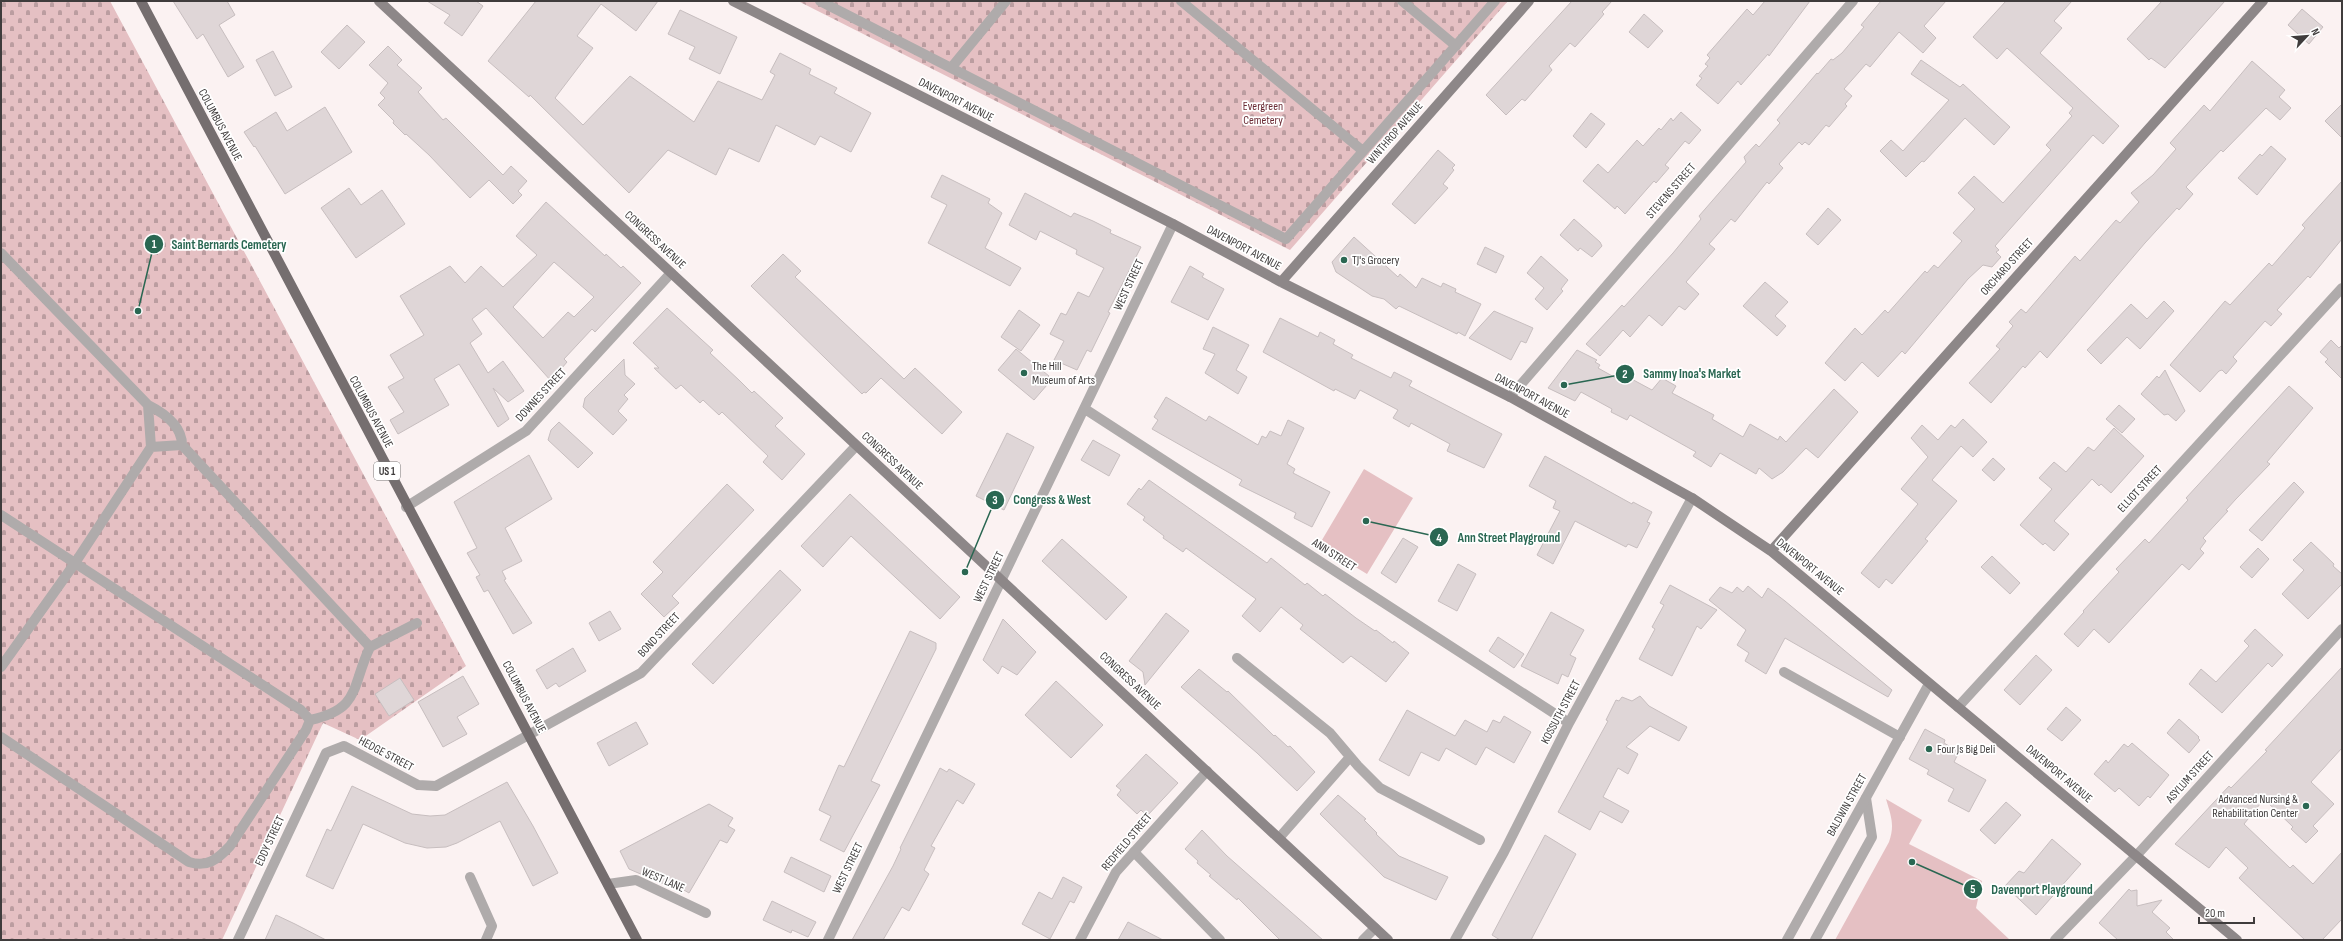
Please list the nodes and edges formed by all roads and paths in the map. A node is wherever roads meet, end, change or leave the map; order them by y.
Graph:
1 (141, 1) edge
2 (379, 1) edge
3 (733, 1) edge
4 (820, 1) edge
5 (1006, 1) edge
6 (1181, 1) edge
7 (1402, 1) edge
8 (1495, 1) edge
9 (1530, 1) edge
10 (1853, 1) edge
11 (2263, 1) edge
12 (1456, 46) junction
13 (952, 68) junction
14 (1363, 151) junction
15 (1173, 224) junction
16 (1, 253) edge
17 (671, 273) junction
18 (1281, 282) junction
19 (2342, 288) edge
20 (1510, 397) junction
21 (148, 405) junction
22 (1085, 408) junction
23 (182, 445) junction
24 (856, 446) junction
25 (151, 447) junction
26 (1692, 498) junction
27 (406, 507) junction
28 (1, 515) edge
29 (1771, 551) junction
30 (75, 563) junction
31 (1001, 580) junction
32 (417, 623) dead end
33 (2342, 629) edge
34 (370, 647) junction
35 (1237, 658) dead end
36 (1, 667) edge
37 (1784, 672) dead end
38 (1930, 684) junction
39 (1958, 707) junction
40 (310, 720) junction
41 (1569, 724) junction
42 (529, 735) junction
43 (1, 737) edge
44 (1900, 737) junction
45 (326, 753) joint
46 (1350, 757) junction
47 (1207, 770) junction
48 (436, 786) joint
49 (1866, 798) junction
50 (1279, 838) junction
51 (1480, 840) dead end
52 (1134, 852) junction
53 (2136, 856) junction
54 (470, 877) dead end
55 (608, 884) junction
56 (706, 913) dead end
57 (1375, 928) junction
58 (238, 940) edge
59 (486, 940) edge
60 (637, 940) edge
61 (828, 940) edge
62 (1080, 940) edge
63 (1220, 940) edge
64 (1363, 940) edge
65 (1388, 940) edge
66 (1455, 940) edge
67 (1787, 940) edge
68 (1815, 940) edge
69 (2055, 940) edge
70 (2237, 940) edge

1 - 27 main road, COLUMBUS AVENUE / US 1
2 - 17 main road, CONGRESS AVENUE
3 - 15 main road, DAVENPORT AVENUE
4 - 13 street
5 - 13 street
6 - 14 street
7 - 12 street
8 - 12 street
9 - 18 main road, WINTHROP AVENUE
10 - 20 street, STEVENS STREET
11 - 29 main road, ORCHARD STREET
12 - 14 street
13 - 14 street
15 - 18 main road, DAVENPORT AVENUE
15 - 22 street, WEST STREET
16 - 21 street
17 - 24 main road, CONGRESS AVENUE
17 - 27 street, DOWNES STREET
18 - 20 main road, DAVENPORT AVENUE
19 - 39 street, ELLIOT STREET
20 - 26 main road, DAVENPORT AVENUE
21 - 23 street
21 - 25 street
22 - 31 street, WEST STREET
22 - 41 street, ANN STREET
23 - 25 street
23 - 34 street
24 - 31 main road, CONGRESS AVENUE
24 - 42 street, BOND STREET
25 - 30 street
26 - 29 main road, DAVENPORT AVENUE
26 - 41 street, KOSSUTH STREET
27 - 42 main road, COLUMBUS AVENUE / US 1
28 - 30 street
29 - 38 main road, DAVENPORT AVENUE
30 - 36 street
30 - 40 street
31 - 47 main road, CONGRESS AVENUE
31 - 61 street, WEST STREET
32 - 34 street
33 - 53 street, ASYLUM STREET
34 - 40 street
35 - 46 street
37 - 44 street
38 - 39 main road, DAVENPORT AVENUE
38 - 44 street, BALDWIN STREET
39 - 53 main road, DAVENPORT AVENUE
40 - 43 street
41 - 66 street, KOSSUTH STREET
42 - 48 street, BOND STREET
42 - 55 main road, COLUMBUS AVENUE / US 1
44 - 49 street, BALDWIN STREET
45 - 48 street, HEDGE STREET
45 - 58 street, EDDY STREET
46 - 50 street
46 - 51 street
47 - 50 main road, CONGRESS AVENUE
47 - 52 street, REDFIELD STREET
49 - 67 street, BALDWIN STREET
49 - 68 street
50 - 57 main road, CONGRESS AVENUE
52 - 62 street, REDFIELD STREET
52 - 63 street
53 - 69 street, ASYLUM STREET
53 - 70 main road, DAVENPORT AVENUE
54 - 59 street
55 - 56 street, WEST LANE
55 - 60 main road, COLUMBUS AVENUE / US 1
57 - 64 street
57 - 65 main road, CONGRESS AVENUE

